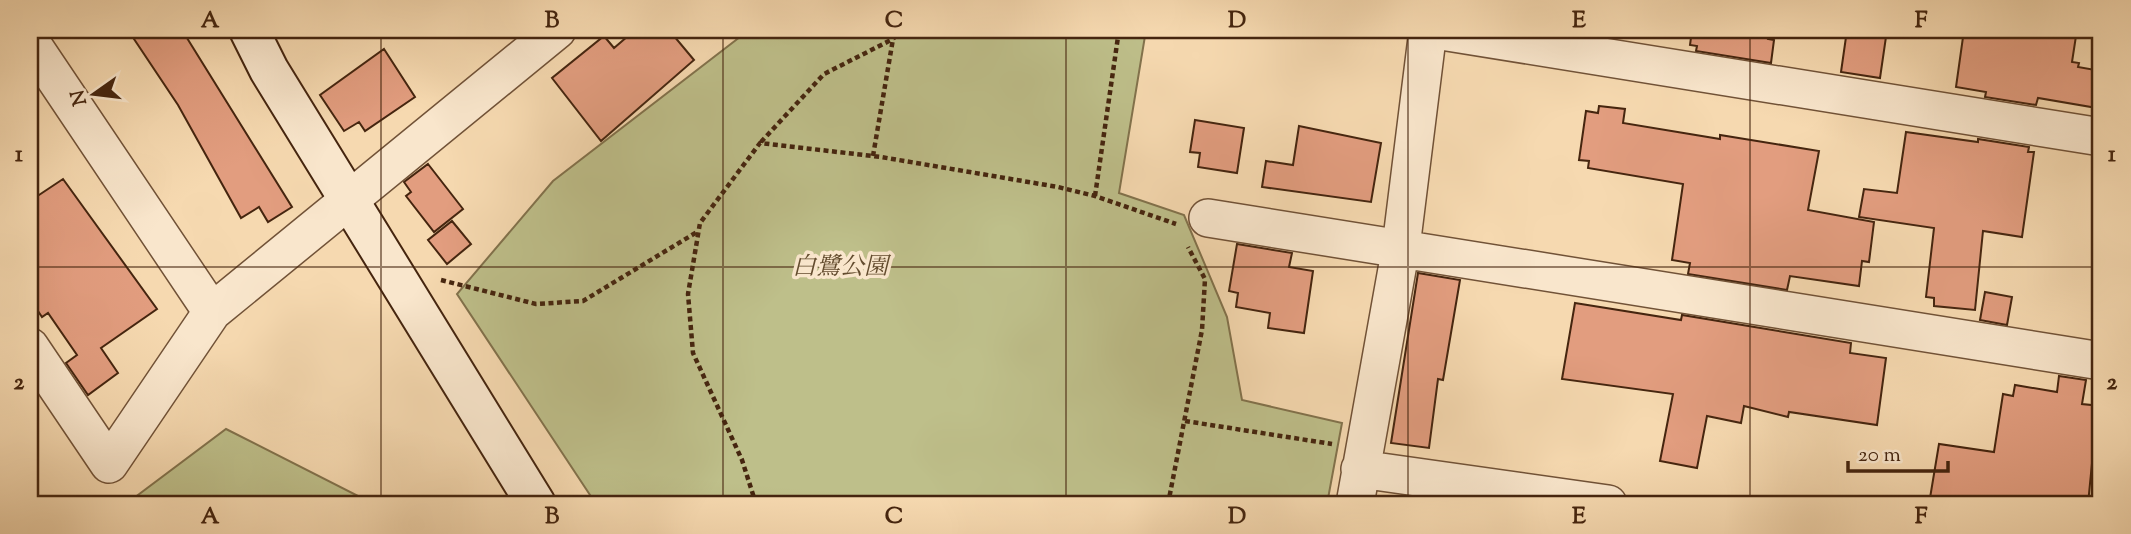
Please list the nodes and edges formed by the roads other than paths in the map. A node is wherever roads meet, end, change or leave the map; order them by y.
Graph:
1 (249, 30) edge
2 (557, 30) edge
3 (1428, 30) edge
4 (1435, 30) edge
5 (30, 41) edge
6 (519, 41) edge
7 (2101, 137) edge
8 (349, 199) junction
9 (1208, 218) dead end
10 (1401, 247) junction
11 (212, 312) junction
12 (30, 346) edge
13 (2101, 361) edge
14 (1362, 459) junction
15 (536, 504) edge
16 (1355, 504) edge
17 (1608, 504) edge

1 - 8 street
2 - 6 street
3 - 10 street
4 - 7 street
5 - 11 street
6 - 8 street
8 - 11 street
8 - 15 street
9 - 10 street
10 - 13 street
10 - 14 street
11 - 12 street
14 - 16 street
14 - 17 street

